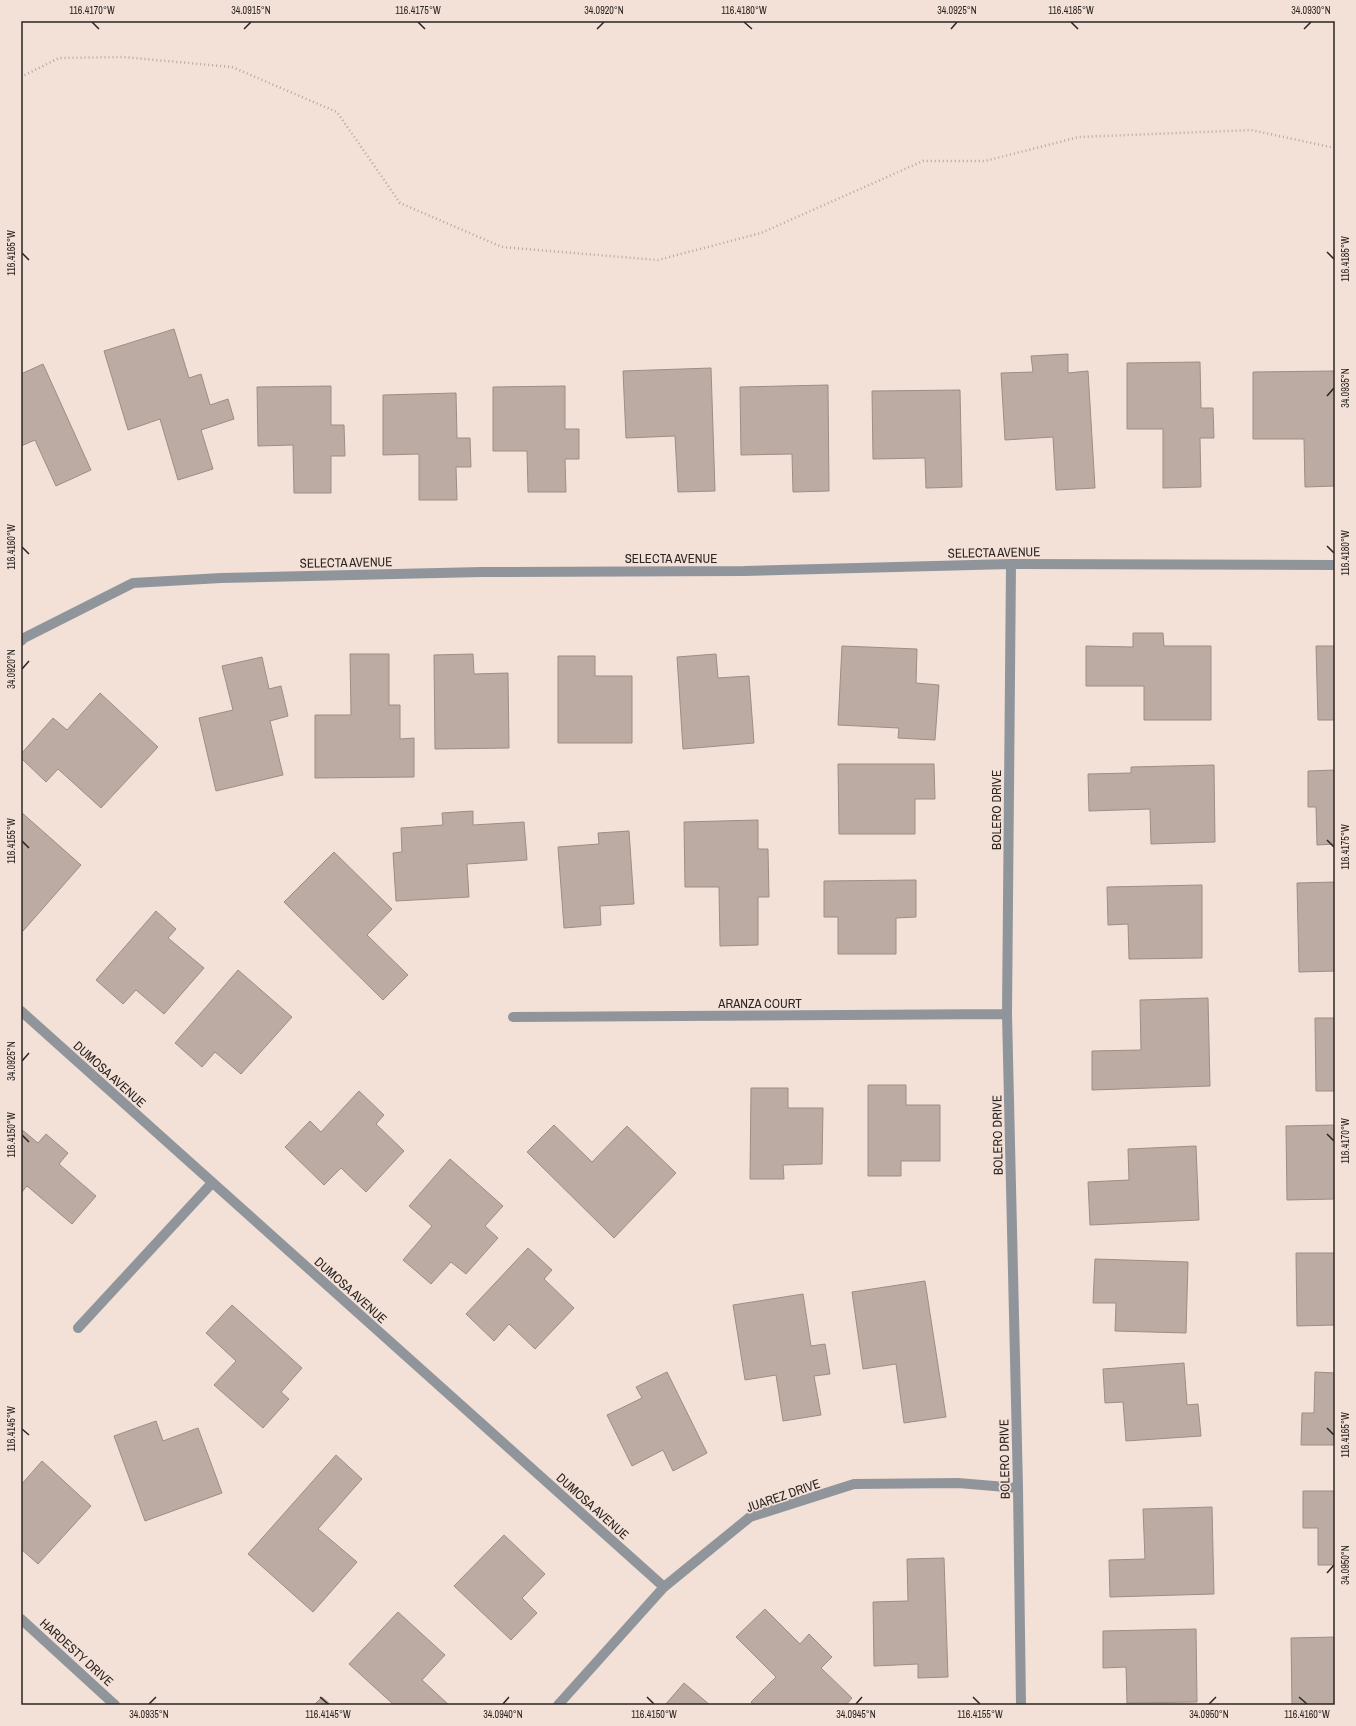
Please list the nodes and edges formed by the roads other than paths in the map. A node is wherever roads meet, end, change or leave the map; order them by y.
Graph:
1 (1011, 564) junction
2 (1335, 565) edge
3 (21, 641) edge
4 (21, 1011) edge
5 (1007, 1014) junction
6 (513, 1017) dead end
7 (212, 1183) junction
8 (78, 1328) dead end
9 (1018, 1488) junction
10 (664, 1587) junction
11 (21, 1619) edge
12 (115, 1705) edge
13 (558, 1705) edge
14 (1021, 1705) edge

1 - 2 street, SELECTA AVENUE
1 - 3 street, SELECTA AVENUE
1 - 5 street, BOLERO DRIVE
4 - 7 street, DUMOSA AVENUE
5 - 6 street, ARANZA COURT
5 - 9 street, BOLERO DRIVE
7 - 8 street
7 - 10 street, DUMOSA AVENUE
9 - 10 street, JUAREZ DRIVE
9 - 14 street, BOLERO DRIVE
10 - 13 street, JUAREZ DRIVE
11 - 12 street, HARDESTY DRIVE

